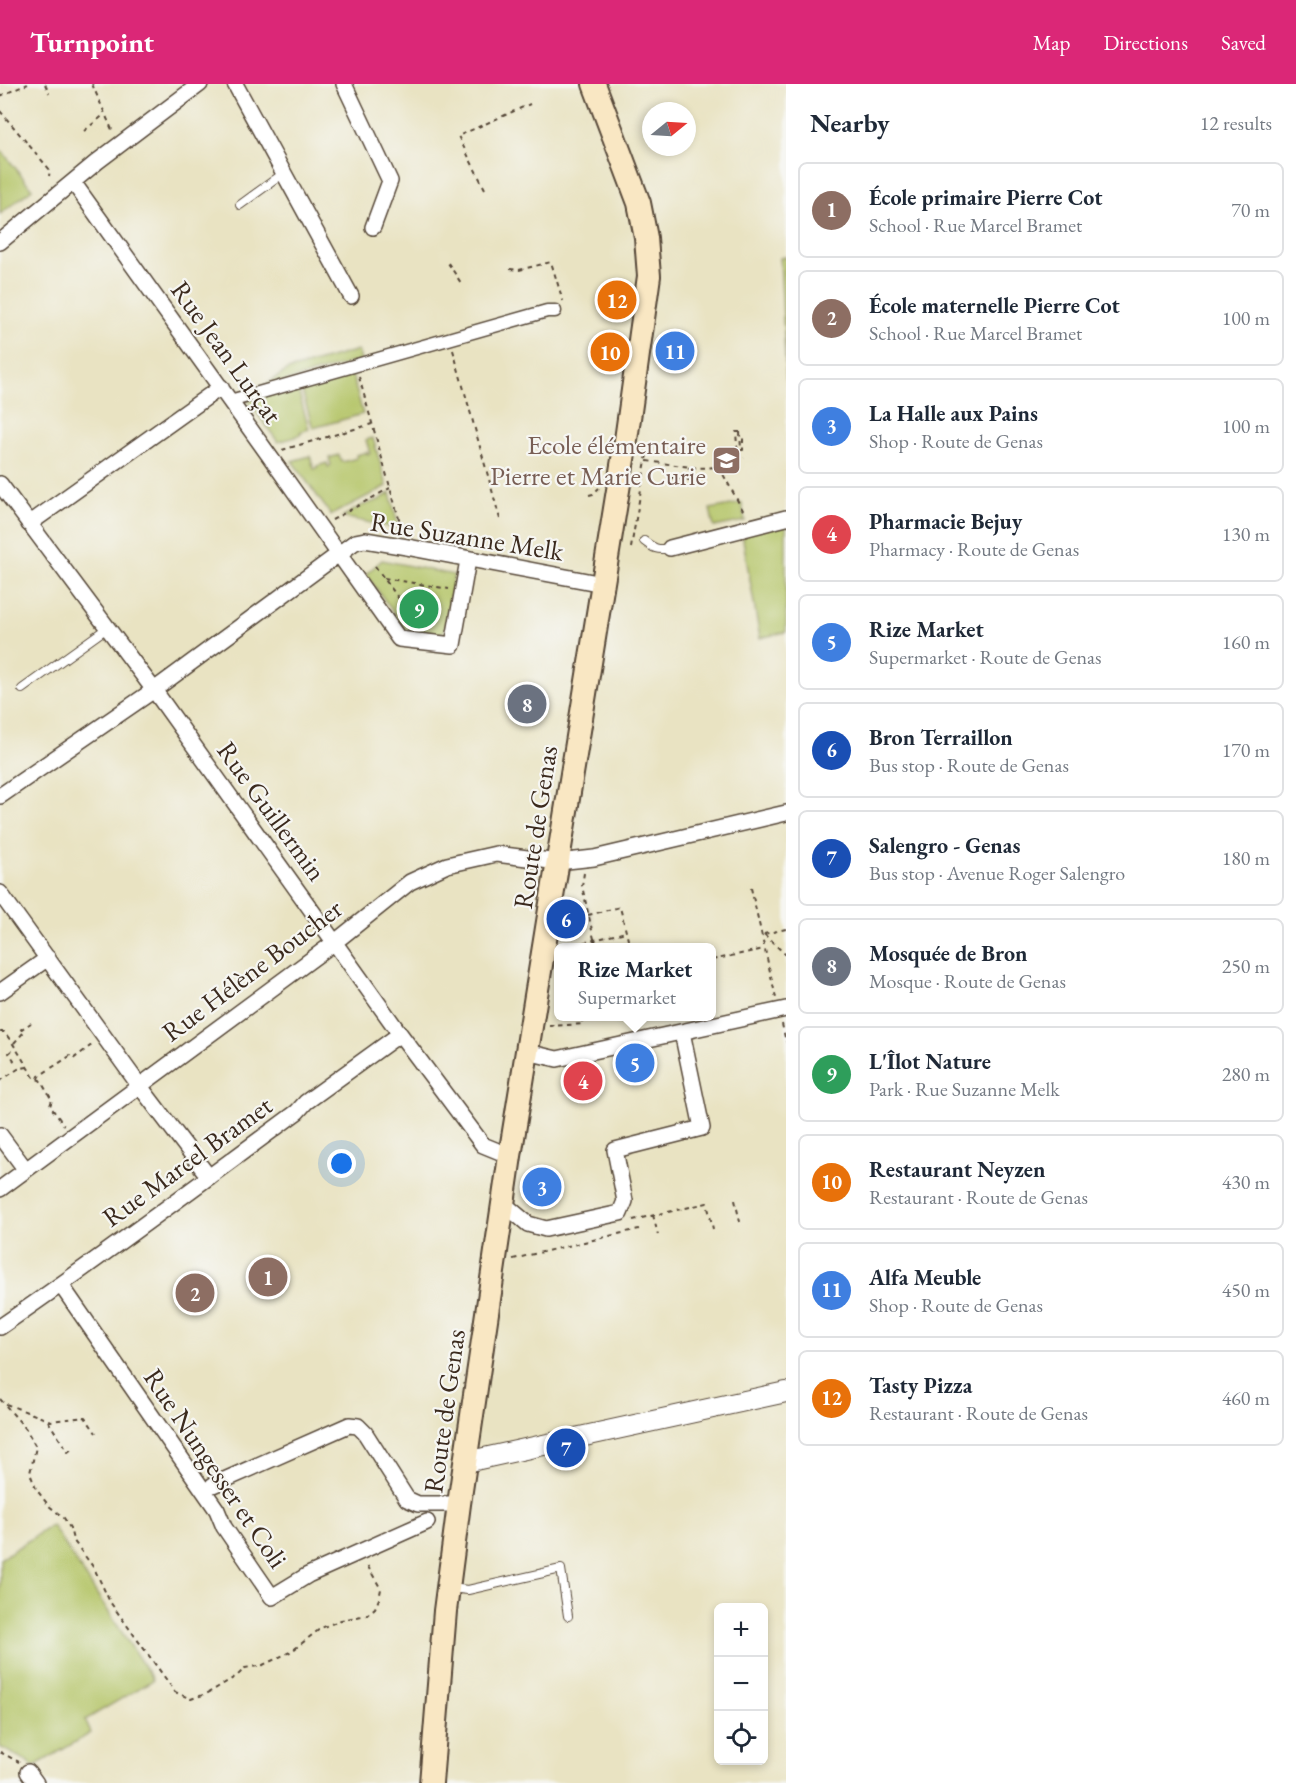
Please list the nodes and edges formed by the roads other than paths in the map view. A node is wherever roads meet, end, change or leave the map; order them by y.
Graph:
1 (200, 84) edge
2 (235, 84) edge
3 (344, 84) edge
4 (594, 84) edge
5 (284, 172) junction
6 (73, 182) junction
7 (240, 205) dead end
8 (373, 227) dead end
9 (0, 242) edge
10 (351, 296) dead end
11 (559, 306) road end
12 (220, 387) junction
13 (230, 401) junction
14 (0, 484) edge
15 (786, 518) edge
16 (29, 524) junction
17 (644, 541) dead end
18 (669, 548) joint
19 (338, 553) junction
20 (468, 560) junction
21 (603, 584) junction
22 (107, 628) junction
23 (22, 689) dead end
24 (154, 690) junction
25 (0, 796) edge
26 (786, 813) edge
27 (558, 862) junction
28 (0, 893) edge
29 (335, 942) junction
30 (48, 958) junction
31 (0, 992) edge
32 (783, 1010) edge
33 (682, 1032) junction
34 (400, 1034) junction
35 (527, 1052) junction
36 (139, 1085) junction
37 (0, 1135) edge
38 (510, 1156) junction
39 (26, 1170) junction
40 (209, 1177) junction
41 (0, 1189) edge
42 (503, 1203) junction
43 (61, 1285) junction
44 (0, 1327) edge
45 (786, 1392) edge
46 (466, 1462) junction
47 (213, 1485) dead end
48 (459, 1504) junction
49 (427, 1522) dead end
50 (449, 1588) junction
51 (568, 1616) dead end
52 (444, 1627) junction
53 (428, 1716) junction
54 (420, 1783) edge
55 (425, 1783) edge
56 (431, 1783) edge

1 - 6 street
2 - 5 street
3 - 8 street
4 - 21 main road, Route de Genas
5 - 7 lane
5 - 10 street
6 - 9 street
6 - 12 street, Rue Jean Lurçat
11 - 13 street
12 - 13 street, Rue Jean Lurçat
12 - 16 street
13 - 19 street, Rue Jean Lurçat
14 - 16 street, Rue Guillermin
15 - 18 street
16 - 22 street, Rue Guillermin
17 - 18 lane
19 - 20 street, Rue Suzanne Melk
19 - 20 street, Rue Jean Lurçat
19 - 24 street, Rue Suzanne Melk
20 - 21 street, Rue Suzanne Melk
21 - 27 main road, Route de Genas
22 - 23 lane
22 - 24 street, Rue Guillermin
24 - 25 street, Rue Suzanne Melk
24 - 29 street, Rue Guillermin
26 - 27 street, Rue Hélène Boucher
27 - 29 street, Rue Hélène Boucher
27 - 35 main road, Route de Genas
28 - 30 street
29 - 34 street, Rue Guillermin
29 - 36 street, Rue Hélène Boucher
30 - 31 street
30 - 36 street
32 - 33 street
33 - 35 street
33 - 42 street
34 - 38 street, Rue Guillermin
34 - 40 street, Rue Marcel Bramet
35 - 38 main road, Route de Genas
36 - 39 street, Rue Hélène Boucher
36 - 40 street
37 - 39 street
38 - 42 main road, Route de Genas
39 - 41 street, Rue Hélène Boucher
40 - 43 street, Rue Marcel Bramet
42 - 46 main road, Route de Genas
43 - 44 street, Rue Marcel Bramet
43 - 49 street, Rue Nungesser et Coli
45 - 46 street
46 - 48 main road, Route de Genas
47 - 48 street, Rue Nungesser et Coli
48 - 50 main road, Route de Genas
50 - 51 lane
50 - 52 main road, Route de Genas
52 - 53 main road, Route de Genas
52 - 56 main road, Route de Genas
53 - 54 main road, Route de Genas
53 - 55 street

